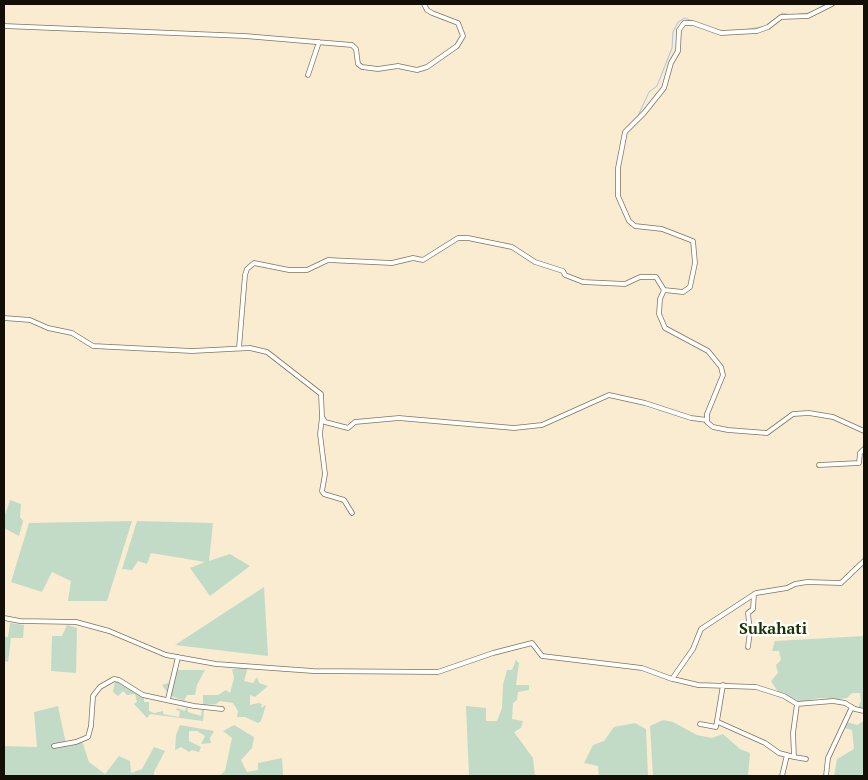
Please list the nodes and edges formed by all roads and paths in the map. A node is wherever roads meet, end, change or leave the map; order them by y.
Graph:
1 (424, 4) edge
2 (832, 4) edge
3 (4, 26) edge
4 (319, 42) junction
5 (308, 75) dead end
6 (663, 288) junction
7 (4, 318) edge
8 (240, 348) junction
9 (322, 417) junction
10 (705, 420) junction
11 (864, 431) edge
12 (864, 448) edge
13 (859, 463) junction
14 (818, 465) dead end
15 (864, 466) edge
16 (352, 513) dead end
17 (864, 561) edge
18 (754, 594) junction
19 (4, 618) edge
20 (748, 647) dead end
21 (178, 657) junction
22 (673, 679) junction
23 (724, 685) junction
24 (168, 700) junction
25 (797, 704) junction
26 (852, 707) junction
27 (222, 709) dead end
28 (864, 711) edge
29 (718, 722) junction
30 (700, 724) dead end
31 (54, 746) dead end
32 (787, 755) junction
33 (794, 757) junction
34 (806, 760) dead end
35 (782, 776) edge
36 (826, 776) edge

1 - 4 street
2 - 6 street
3 - 4 street
4 - 5 street
6 - 8 street
6 - 10 street
7 - 8 street
8 - 9 street
9 - 10 street
9 - 16 street
10 - 11 street
12 - 13 street
13 - 14 street
13 - 15 street
17 - 18 street
18 - 20 street
18 - 22 street
19 - 21 street
21 - 22 street
21 - 24 street
22 - 23 street
23 - 25 street
23 - 29 street
24 - 27 street
24 - 31 street
25 - 26 street
25 - 33 street
26 - 28 street
26 - 36 street
29 - 30 street
29 - 32 street
32 - 33 street
32 - 35 street
33 - 34 street

